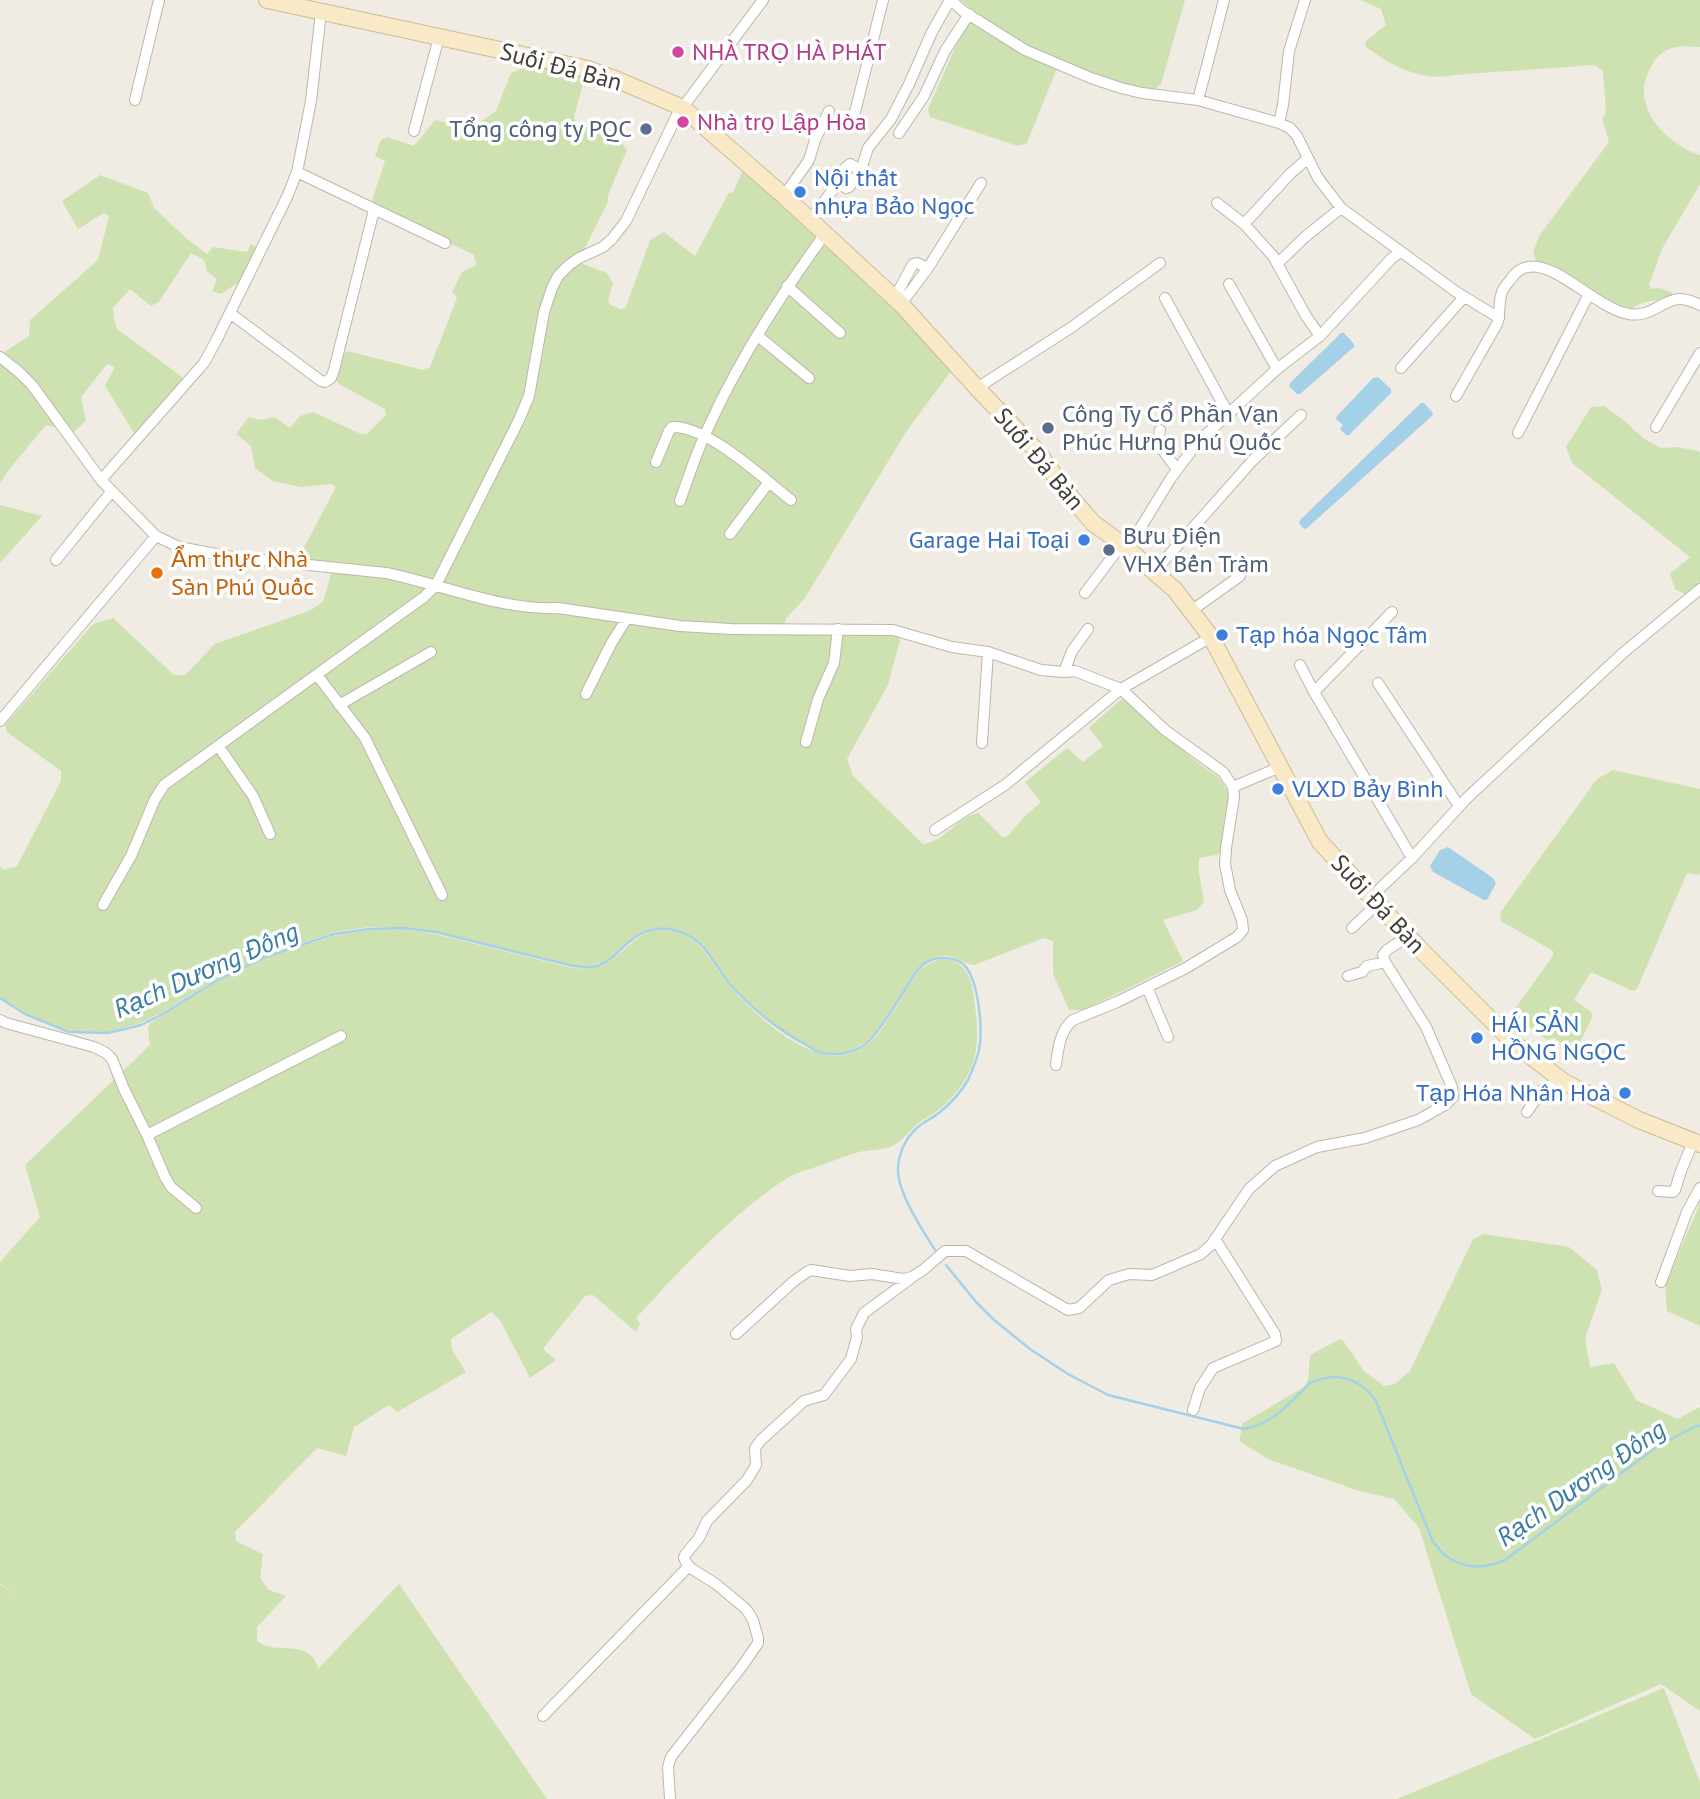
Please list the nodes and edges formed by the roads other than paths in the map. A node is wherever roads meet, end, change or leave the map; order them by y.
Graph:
1 (159, 0) edge
2 (267, 0) edge
3 (764, 0) edge
4 (884, 0) edge
5 (950, 0) edge
6 (1224, 0) edge
7 (1305, 0) edge
8 (321, 12) junction
9 (969, 14) junction
10 (439, 37) junction
11 (135, 100) dead end
12 (1198, 100) junction
13 (683, 108) junction
14 (829, 111) dead end
15 (853, 120) dead end
16 (1279, 124) junction
17 (414, 131) dead end
18 (899, 133) dead end
19 (1308, 158) junction
20 (297, 172) junction
21 (981, 183) dead end
22 (785, 197) junction
23 (1217, 203) dead end
24 (1341, 208) junction
25 (374, 210) junction
26 (810, 220) junction
27 (1244, 224) junction
28 (825, 234) junction
29 (445, 243) dead end
30 (1400, 252) junction
31 (1160, 263) dead end
32 (1278, 263) junction
33 (1229, 284) dead end
34 (788, 286) junction
35 (1589, 294) junction
36 (1464, 297) junction
37 (1165, 298) dead end
38 (898, 302) junction
39 (1700, 305) edge
40 (230, 313) junction
41 (1499, 318) junction
42 (839, 333) dead end
43 (758, 336) junction
44 (1320, 336) junction
45 (1700, 353) edge
46 (0, 357) edge
47 (1401, 368) dead end
48 (1277, 369) junction
49 (809, 378) dead end
50 (977, 388) junction
51 (1456, 396) dead end
52 (1228, 415) junction
53 (1301, 415) dead end
54 (1656, 427) dead end
55 (1160, 430) dead end
56 (1518, 433) dead end
57 (704, 436) junction
58 (656, 462) dead end
59 (1177, 470) junction
60 (101, 480) junction
61 (769, 482) junction
62 (111, 492) junction
63 (791, 500) dead end
64 (680, 501) dead end
65 (730, 534) dead end
66 (156, 536) junction
67 (1125, 547) junction
68 (55, 560) dead end
69 (1154, 572) junction
70 (1240, 576) dead end
71 (436, 585) junction
72 (1085, 593) dead end
73 (1697, 596) edge
74 (1191, 611) junction
75 (1392, 612) dead end
76 (627, 618) junction
77 (838, 629) junction
78 (1088, 629) dead end
79 (1211, 637) junction
80 (431, 652) dead end
81 (988, 652) junction
82 (1300, 665) dead end
83 (1064, 673) junction
84 (317, 675) junction
85 (1378, 683) dead end
86 (1121, 689) junction
87 (1314, 692) junction
88 (586, 694) dead end
89 (339, 705) junction
90 (0, 721) edge
91 (806, 741) dead end
92 (982, 743) dead end
93 (219, 747) junction
94 (1280, 767) junction
95 (1233, 787) junction
96 (1459, 806) junction
97 (935, 830) dead end
98 (270, 834) dead end
99 (1412, 858) junction
100 (442, 895) dead end
101 (1374, 901) junction
102 (103, 905) dead end
103 (1352, 928) dead end
104 (1408, 936) junction
105 (1385, 962) junction
106 (1348, 976) dead end
107 (1147, 987) junction
108 (0, 1020) edge
109 (341, 1036) dead end
110 (1168, 1037) dead end
111 (1056, 1065) dead end
112 (1561, 1080) junction
113 (1527, 1112) dead end
114 (148, 1135) junction
115 (1697, 1143) edge
116 (1700, 1188) edge
117 (1658, 1191) dead end
118 (196, 1208) dead end
119 (1215, 1239) junction
120 (912, 1277) junction
121 (1661, 1282) dead end
122 (736, 1334) dead end
123 (1193, 1410) dead end
124 (689, 1566) junction
125 (543, 1716) dead end
126 (670, 1799) edge

1 - 11 street
2 - 8 street, Suối Đá Bàn
3 - 13 street
4 - 15 street
5 - 9 street
5 - 26 street
6 - 12 street
7 - 16 street
8 - 10 street, Suối Đá Bàn
8 - 20 street
9 - 12 street
9 - 18 street
10 - 13 street, Suối Đá Bàn
10 - 17 street
12 - 16 street
13 - 22 street, Suối Đá Bàn
13 - 71 street
14 - 22 street
16 - 19 street
19 - 24 street
19 - 27 street
20 - 25 street
20 - 40 street
21 - 38 street
22 - 26 street, Suối Đá Bàn
23 - 27 street
24 - 30 street
24 - 32 street
25 - 29 street
25 - 40 street
26 - 28 street, Suối Đá Bàn
27 - 32 street
28 - 34 street
28 - 38 street, Suối Đá Bàn
30 - 36 street
30 - 44 street
31 - 50 street
32 - 44 street
33 - 48 street
34 - 42 street
34 - 43 street
35 - 39 street
35 - 41 street
35 - 56 street
36 - 41 street
36 - 47 street
37 - 52 street
38 - 50 street, Suối Đá Bàn
40 - 60 street
41 - 51 street
43 - 49 street
43 - 57 street
44 - 48 street
45 - 54 street
46 - 60 street
48 - 52 street
50 - 67 street, Suối Đá Bàn
52 - 59 street
53 - 69 street
55 - 59 street
57 - 58 street
57 - 61 street
57 - 64 street
59 - 67 street
60 - 62 street
61 - 63 street
61 - 65 street
62 - 66 street
62 - 68 street
66 - 71 street
66 - 90 street
67 - 69 street, Suối Đá Bàn
67 - 72 street
69 - 74 street, Suối Đá Bàn
70 - 74 street
71 - 76 street
71 - 84 street
73 - 96 street
74 - 79 street, Suối Đá Bàn
75 - 87 street
76 - 77 street
76 - 88 street
77 - 81 street
77 - 91 street
78 - 83 street
79 - 86 street
79 - 94 street, Suối Đá Bàn
80 - 89 street
81 - 83 street
81 - 92 street
82 - 87 street
83 - 86 street
84 - 89 street
84 - 93 street
85 - 96 street
86 - 95 street
86 - 97 street
87 - 99 street
89 - 100 street
93 - 98 street
93 - 102 street
94 - 95 street
94 - 101 street, Suối Đá Bàn
95 - 107 street
96 - 99 street
99 - 101 street
101 - 103 street
101 - 104 street, Suối Đá Bàn
104 - 105 street
104 - 112 street, Suối Đá Bàn
105 - 106 street
105 - 119 street
107 - 110 street
107 - 111 street
108 - 114 street
109 - 114 street
112 - 113 street
112 - 115 street, Suối Đá Bàn
114 - 118 street
115 - 117 street
116 - 121 street
119 - 120 street
119 - 123 street
120 - 122 street
120 - 124 street
124 - 125 street
124 - 126 street

